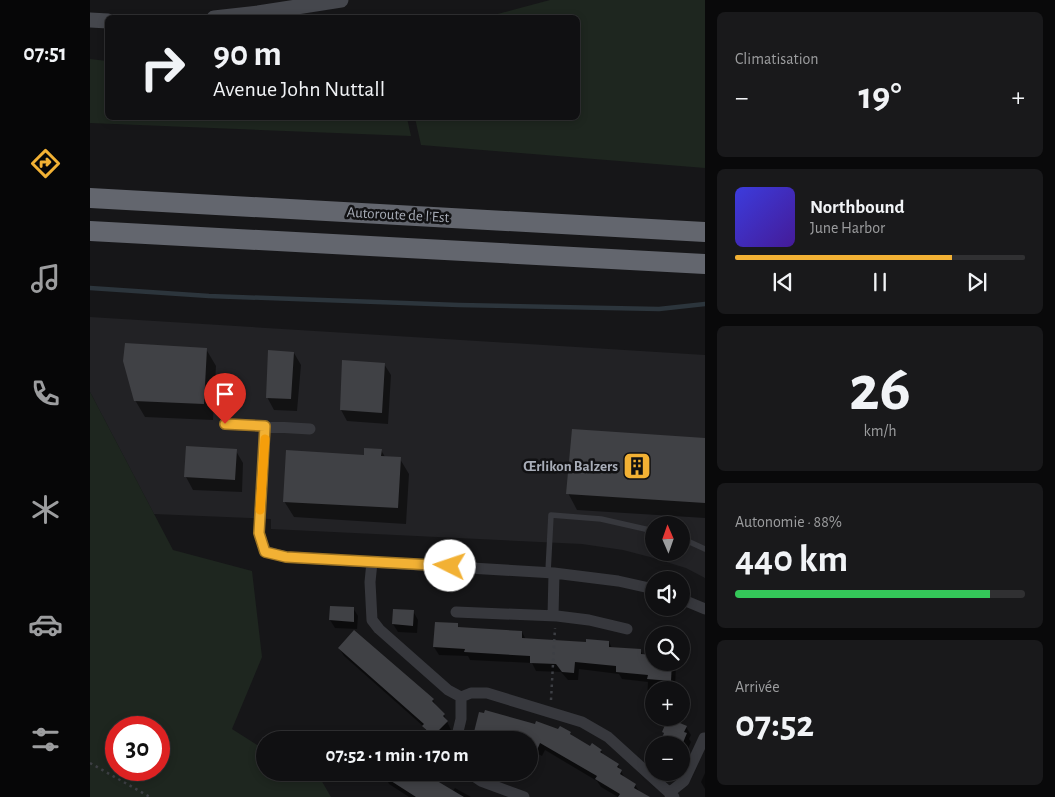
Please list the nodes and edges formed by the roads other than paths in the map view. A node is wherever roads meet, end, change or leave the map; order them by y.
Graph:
1 (341, 0) edge
2 (240, 15) edge
3 (90, 20) edge
4 (105, 21) edge
5 (90, 198) edge
6 (90, 231) edge
7 (705, 232) edge
8 (705, 264) edge
9 (225, 424) dead end
10 (265, 426) junction
11 (310, 429) dead end
12 (645, 529) edge
13 (690, 542) edge
14 (705, 549) edge
15 (372, 562) junction
16 (551, 572) junction
17 (645, 588) edge
18 (690, 603) edge
19 (705, 609) edge
20 (456, 612) dead end
21 (555, 616) junction
22 (627, 629) dead end
23 (461, 697) junction
24 (458, 731) edge
25 (704, 738) edge
26 (484, 781) edge
27 (672, 795) edge
28 (524, 797) edge

1 - 2 main road
3 - 4 main road
5 - 7 highway, Autoroute de l’Est
6 - 8 highway
9 - 10 street
10 - 11 street
10 - 15 street
12 - 16 lane
13 - 14 lane
15 - 16 street
15 - 23 street
16 - 17 street
16 - 21 street
18 - 19 street
20 - 21 street
21 - 22 street
23 - 24 street
23 - 27 street
25 - 27 street
26 - 28 street

